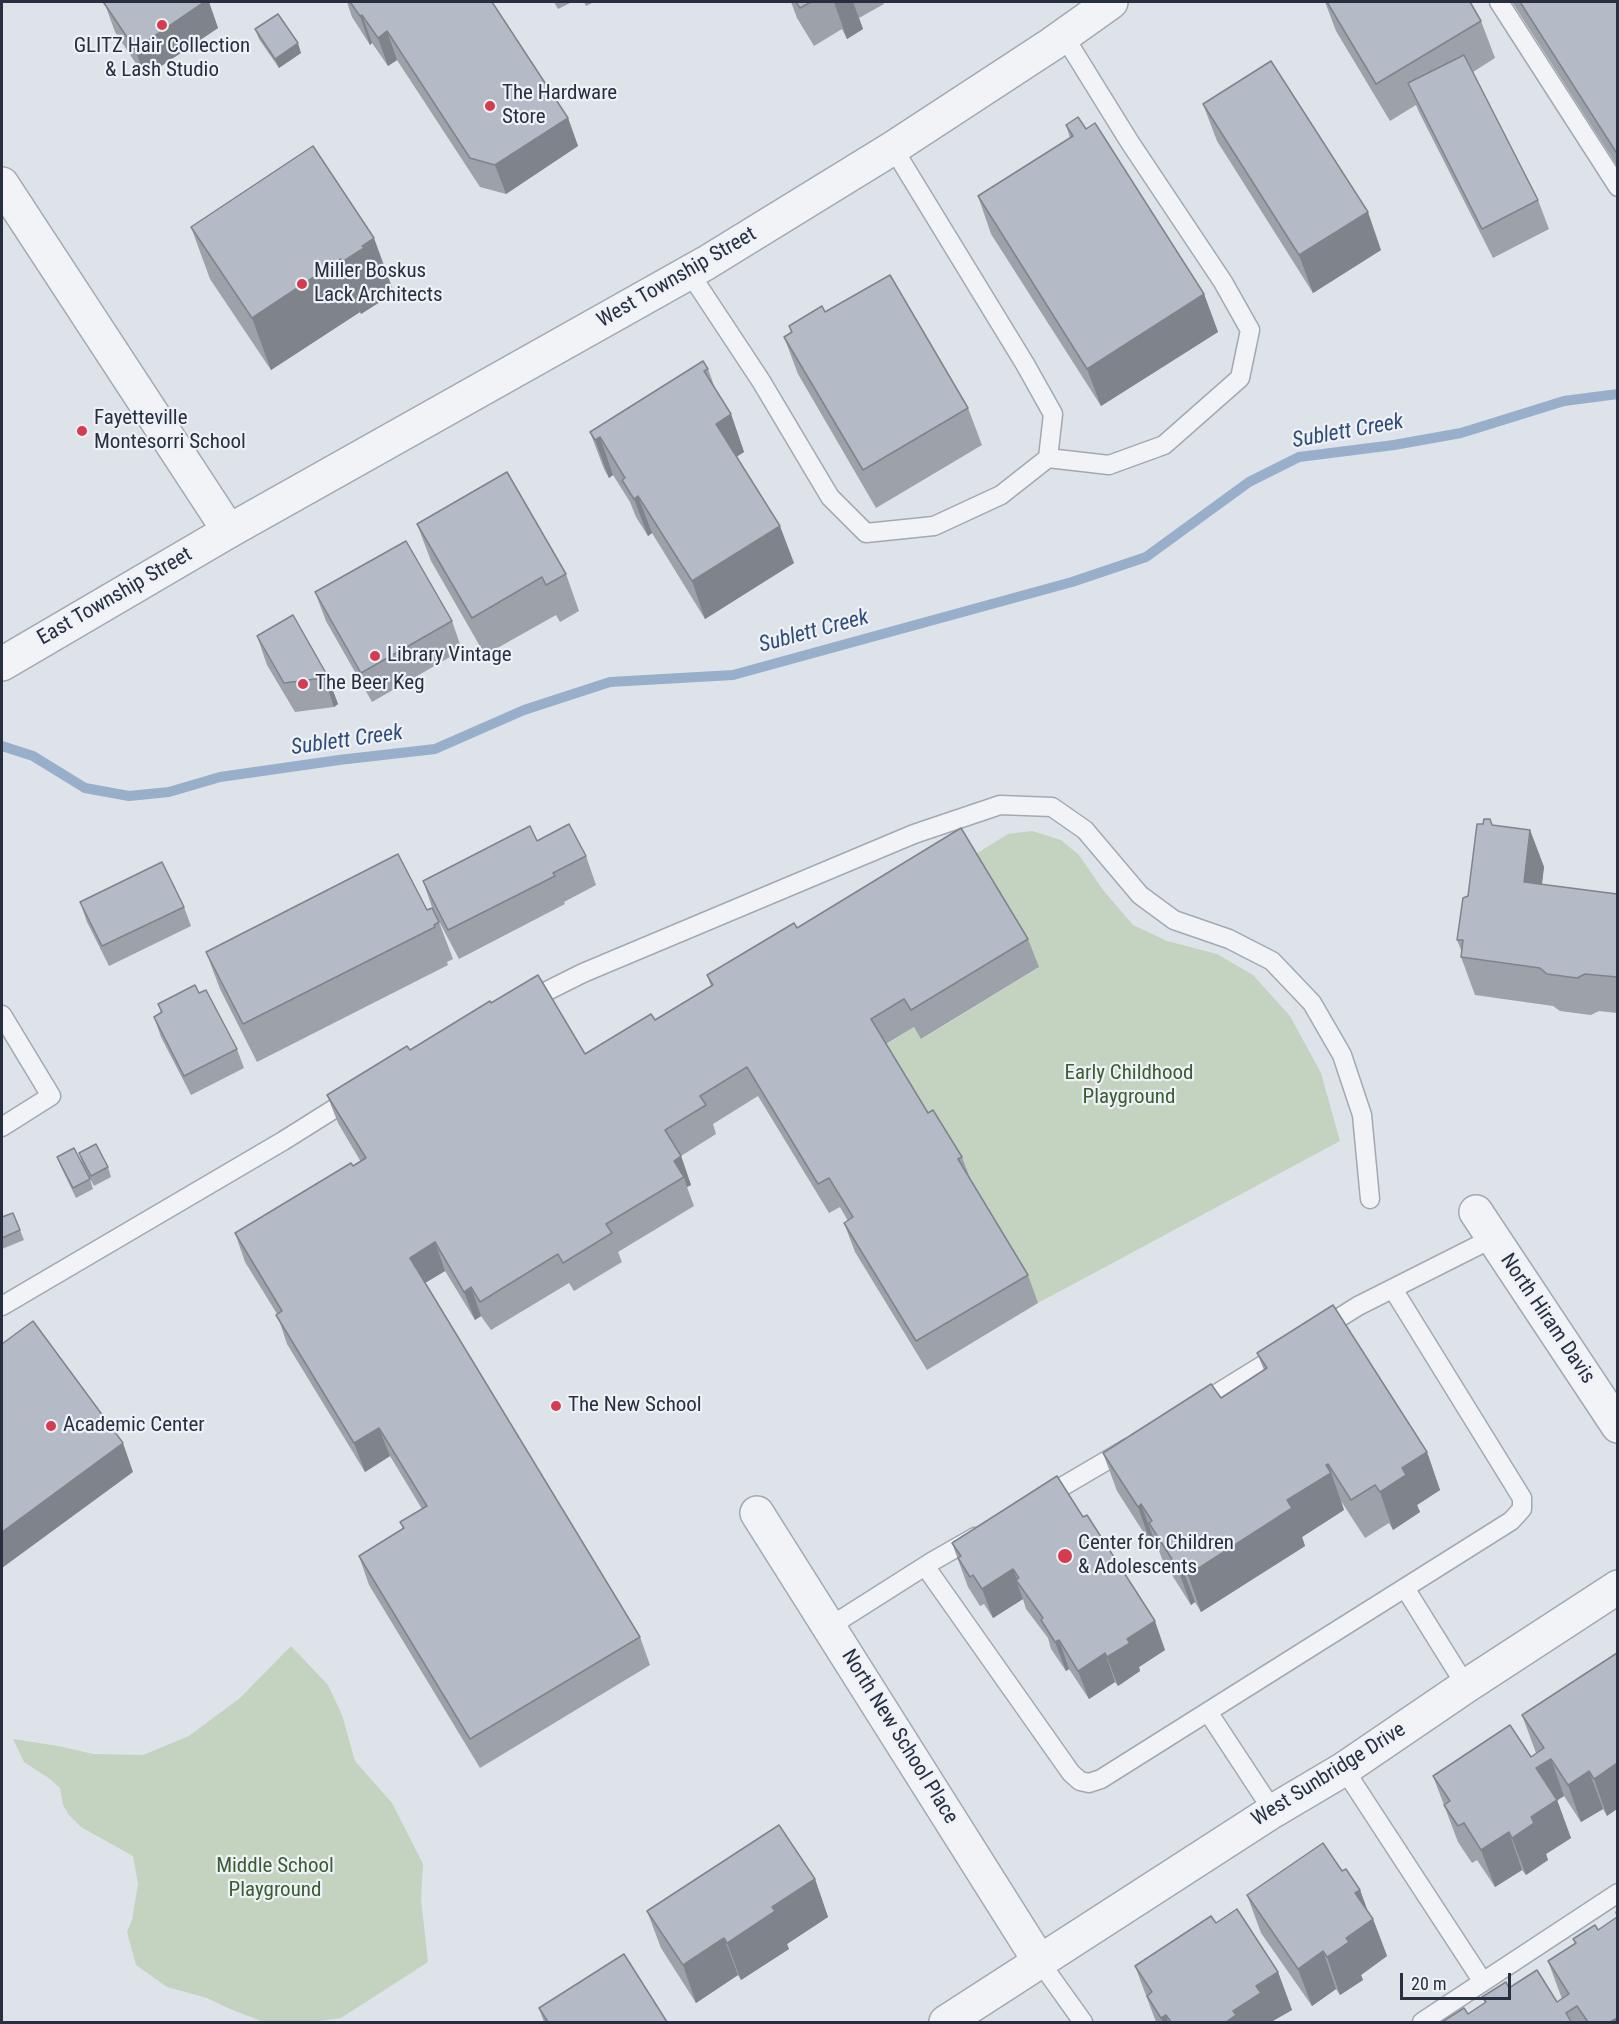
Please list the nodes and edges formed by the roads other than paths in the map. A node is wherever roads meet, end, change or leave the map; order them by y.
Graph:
1 (1112, 2) edge
2 (1499, 2) edge
3 (1064, 36) junction
4 (893, 148) junction
5 (2, 184) edge
6 (1617, 187) edge
7 (689, 272) junction
8 (1047, 458) junction
9 (229, 531) junction
10 (2, 664) edge
11 (510, 1010) edge
12 (2, 1015) edge
13 (368, 1088) edge
14 (2, 1127) edge
15 (1370, 1200) dead end
16 (1485, 1225) joint
17 (1393, 1289) junction
18 (2, 1306) edge
19 (1186, 1413) edge
20 (1617, 1426) edge
21 (1146, 1438) edge
22 (1024, 1508) edge
23 (757, 1513) dead end
24 (993, 1526) edge
25 (925, 1566) junction
26 (1617, 1587) edge
27 (1405, 1588) junction
28 (829, 1627) junction
29 (1466, 1686) junction
30 (1208, 1712) junction
31 (1344, 1769) junction
32 (1274, 1810) junction
33 (1617, 1893) edge
34 (1040, 1962) junction
35 (1483, 1982) junction
36 (946, 2022) edge
37 (1083, 2022) edge
38 (1422, 2022) edge

1 - 3 street, West Township Street
2 - 6 lane
3 - 4 street, West Township Street
3 - 8 lane
4 - 7 street, West Township Street
4 - 8 lane
5 - 9 street
7 - 8 lane
7 - 9 street, West Township Street
9 - 10 street, East Township Street
11 - 15 lane
12 - 14 lane
13 - 18 lane
16 - 17 lane
16 - 20 street, North Hiram Davis
17 - 19 lane
17 - 27 lane
21 - 22 lane
23 - 28 street, North New School Place
24 - 25 lane
25 - 28 lane
25 - 30 lane
26 - 29 street, West Sunbridge Drive
27 - 29 lane
27 - 30 lane
28 - 34 street, North New School Place
29 - 31 street, West Sunbridge Drive
30 - 32 lane
31 - 32 street, West Sunbridge Drive
31 - 35 lane
32 - 34 street, West Sunbridge Drive
33 - 35 lane
34 - 36 street, West Sunbridge Drive
34 - 37 lane
35 - 38 lane

